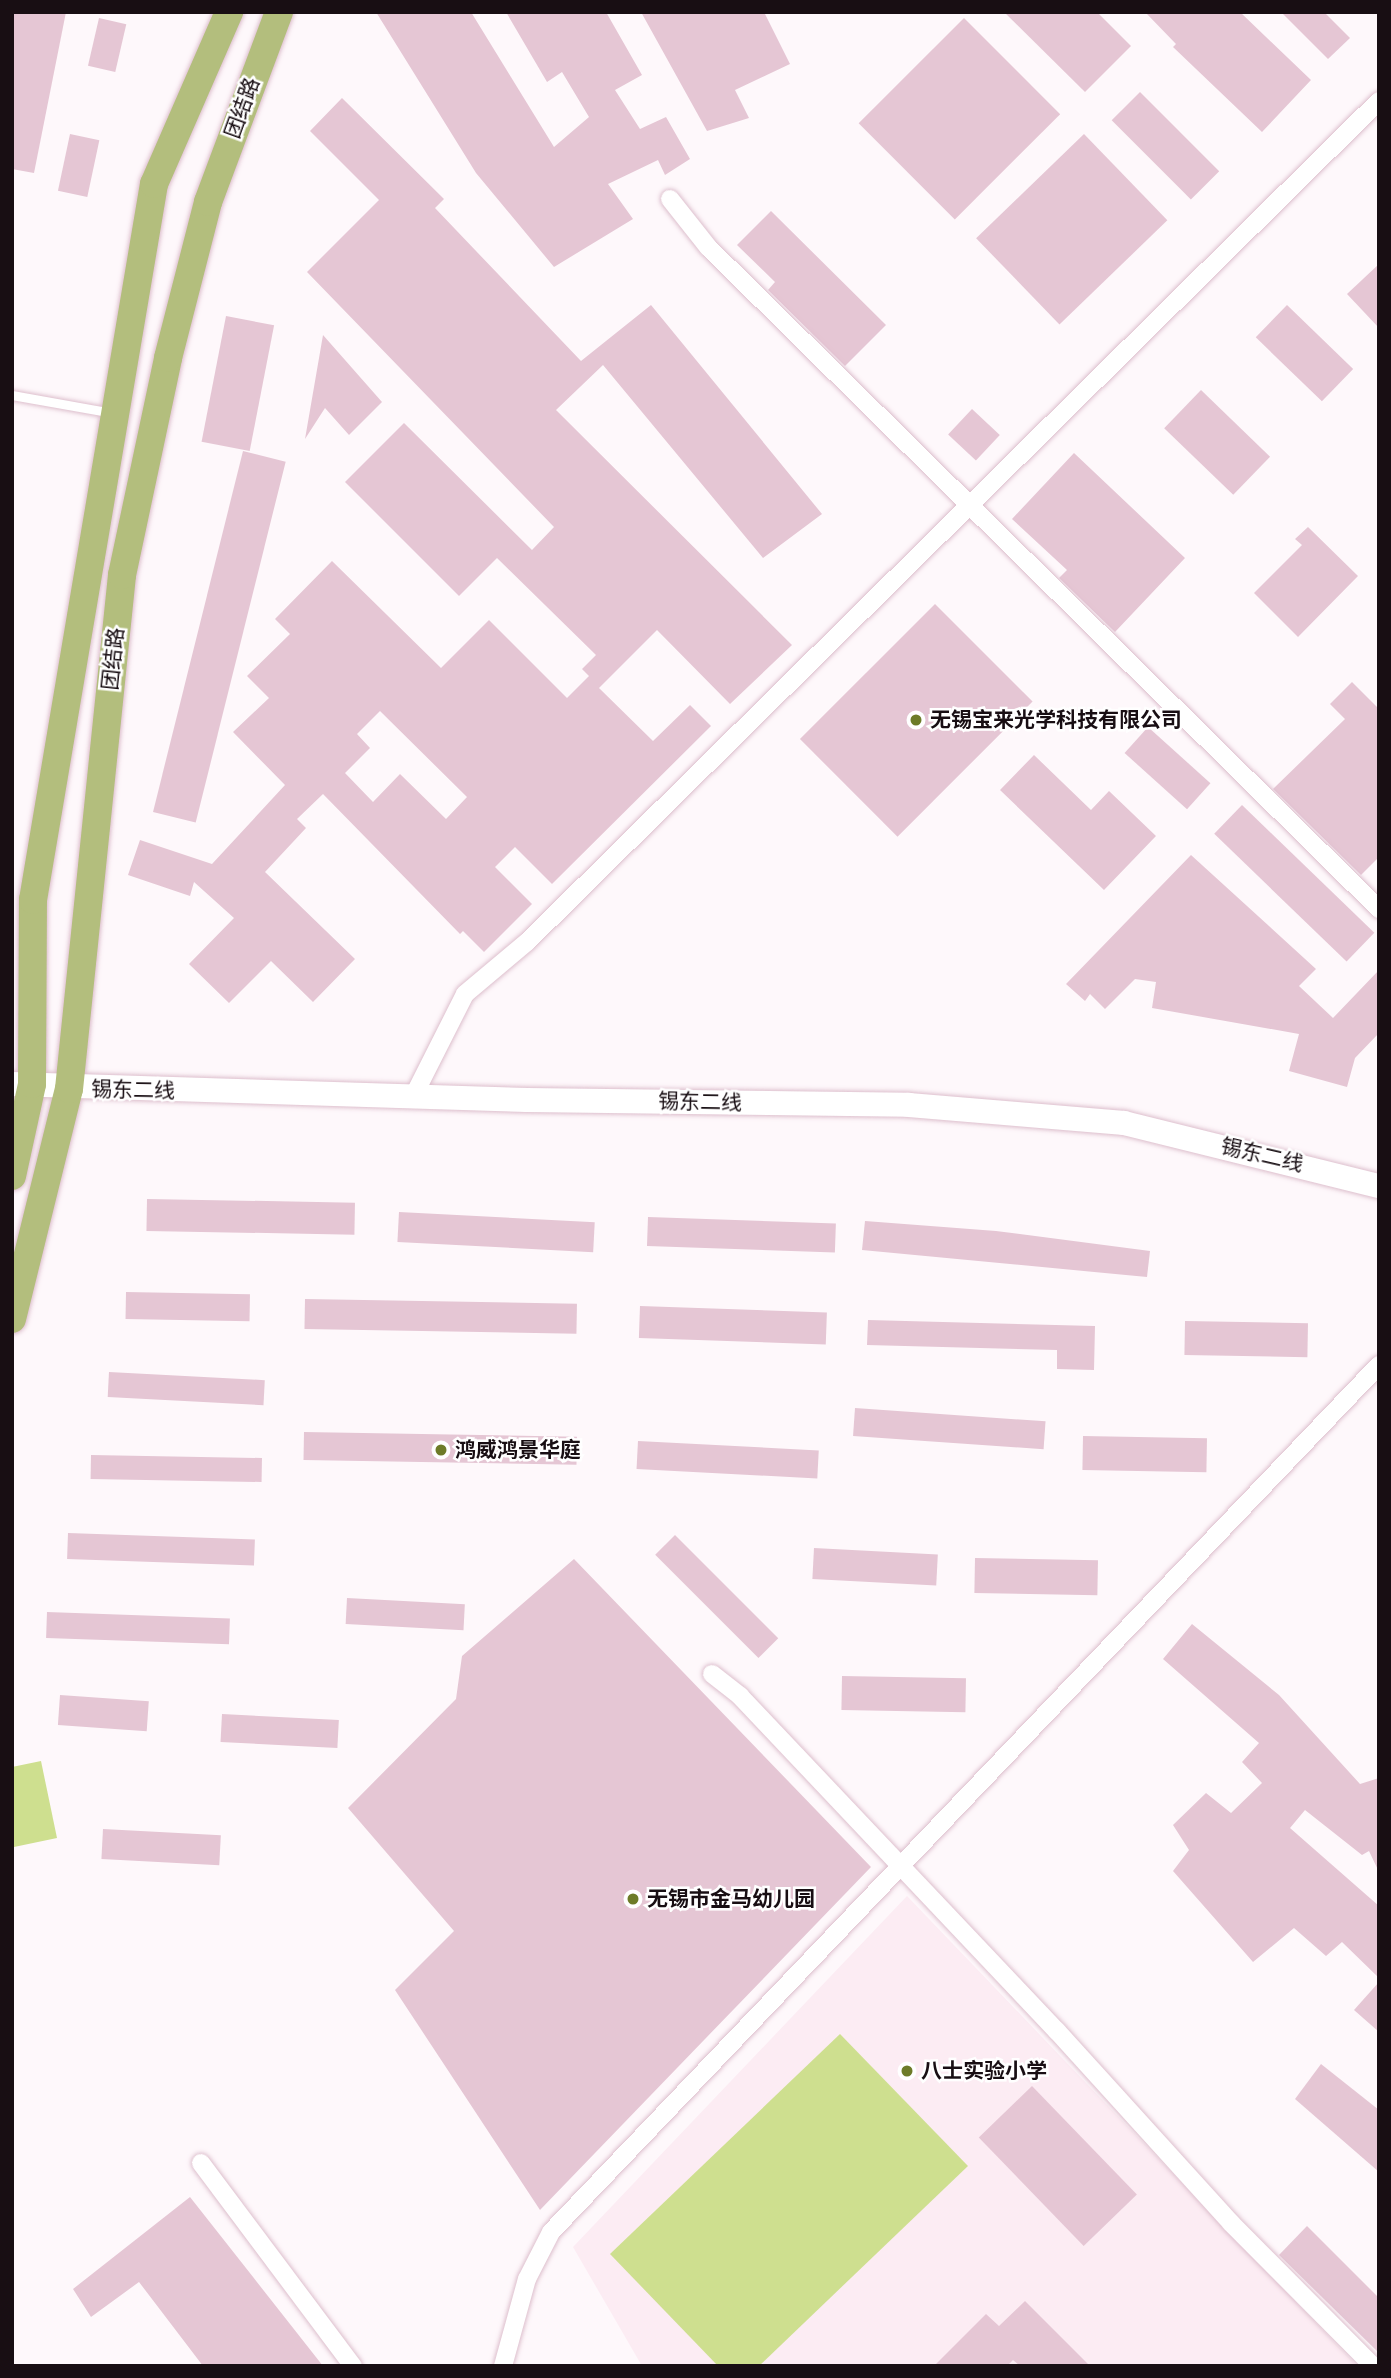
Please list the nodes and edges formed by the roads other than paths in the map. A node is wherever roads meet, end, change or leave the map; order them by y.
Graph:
1 (229, 12) edge
2 (279, 12) edge
3 (1379, 100) edge
4 (670, 199) dead end
5 (12, 395) edge
6 (115, 413) junction
7 (969, 505) junction
8 (1379, 909) edge
9 (22, 1084) edge
10 (69, 1088) junction
11 (413, 1097) junction
12 (12, 1176) edge
13 (1379, 1186) edge
14 (12, 1319) edge
15 (1379, 1365) edge
16 (712, 1674) dead end
17 (899, 1868) junction
18 (201, 2164) dead end
19 (353, 2366) edge
20 (503, 2366) edge
21 (1373, 2366) edge

1 - 6 main road, 团结路
2 - 10 main road, 团结路
3 - 7 street
4 - 7 street
5 - 6 lane
6 - 9 main road, 团结路
7 - 8 street
7 - 11 street
9 - 10 main road, 锡东二线
9 - 12 main road, 团结路
10 - 11 main road, 锡东二线
10 - 14 main road, 团结路
11 - 13 main road, 锡东二线
15 - 17 street
16 - 17 street
17 - 20 street
17 - 21 street
18 - 19 street

